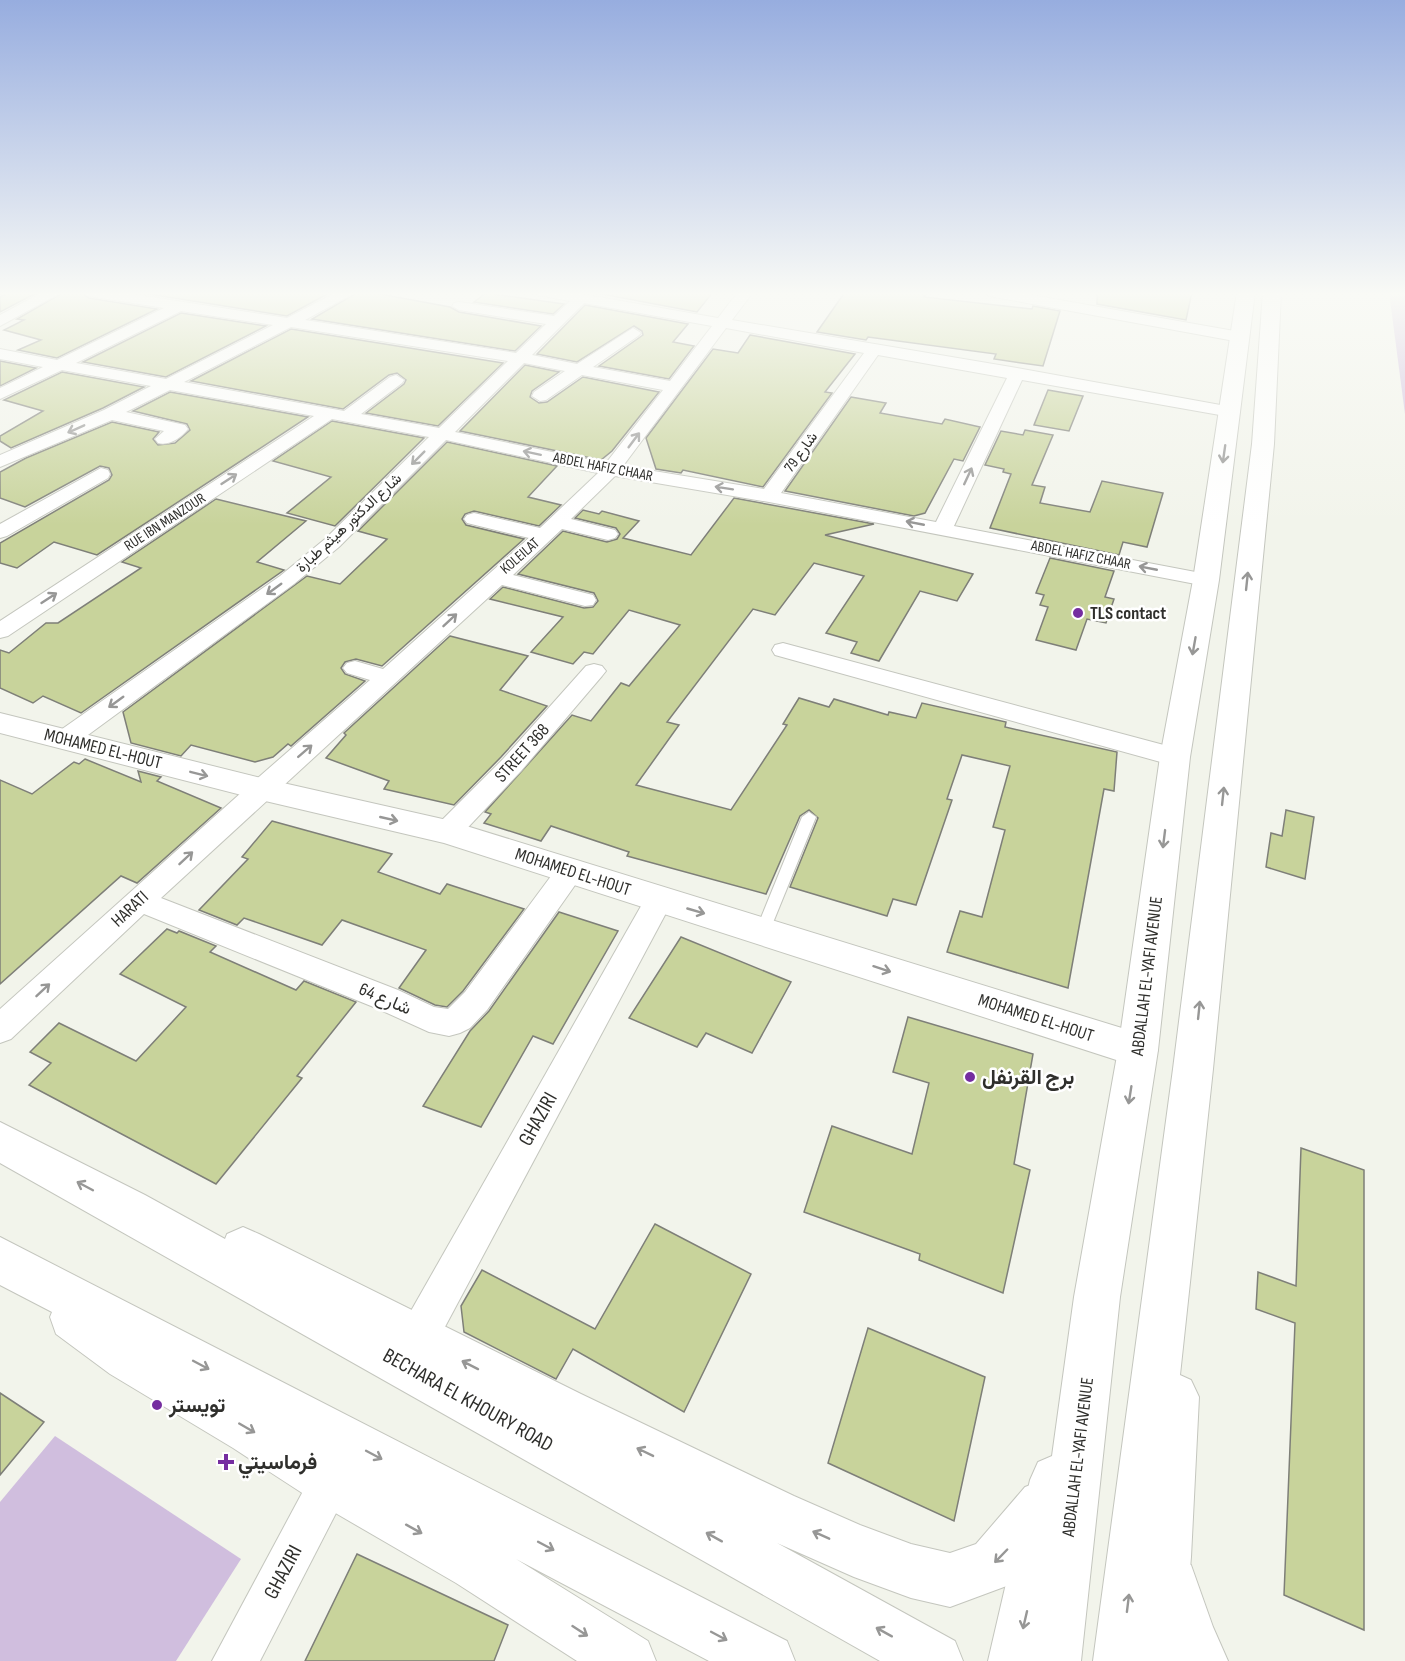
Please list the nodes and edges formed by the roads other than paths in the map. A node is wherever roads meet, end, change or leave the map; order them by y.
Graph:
1 (580, 369) edge
2 (52, 370) edge
3 (79, 370) edge
4 (198, 370) edge
5 (508, 370) edge
6 (583, 370) edge
7 (686, 370) edge
8 (860, 370) edge
9 (996, 370) edge
10 (1241, 370) edge
11 (1259, 370) edge
12 (1017, 373) junction
13 (396, 380) dead end
14 (166, 386) junction
15 (673, 387) junction
16 (0, 394) edge
17 (540, 396) dead end
18 (1231, 412) junction
19 (110, 414) junction
20 (338, 415) junction
21 (441, 434) junction
22 (164, 439) dead end
23 (0, 462) edge
24 (611, 470) junction
25 (101, 474) dead end
26 (769, 496) junction
27 (474, 519) dead end
28 (943, 528) junction
29 (551, 529) junction
30 (0, 532) edge
31 (608, 534) dead end
32 (496, 577) junction
33 (1206, 580) junction
34 (585, 600) dead end
35 (0, 630) edge
36 (783, 650) dead end
37 (355, 668) dead end
38 (594, 671) dead end
39 (387, 678) junction
40 (0, 723) edge
41 (64, 740) junction
42 (1175, 757) junction
43 (261, 789) junction
44 (809, 817) dead end
45 (447, 832) junction
46 (570, 871) junction
47 (659, 900) junction
48 (140, 901) junction
49 (763, 930) junction
50 (0, 1029) edge
51 (1138, 1050) junction
52 (1193, 1069) junction
53 (0, 1141) edge
54 (129, 1210) junction
55 (14, 1267) edge
56 (1097, 1296) junction
57 (417, 1339) junction
58 (331, 1482) junction
59 (1053, 1495) junction
60 (1164, 1557) junction
61 (235, 1661) edge
62 (628, 1661) edge
63 (767, 1661) edge
64 (935, 1661) edge
65 (1016, 1661) edge
66 (1053, 1661) edge
67 (1121, 1661) edge
68 (1154, 1661) edge
69 (1200, 1661) edge

1 - 17 street
2 - 16 street
3 - 14 street, ABDEL HAFIZ CHAAR
4 - 14 street
5 - 21 street, شارع الدكتور هيثم طبارة
6 - 15 street
7 - 15 street, KOLEILAT
8 - 26 street, شارع 79
9 - 12 street
10 - 18 main road, ABDALLAH EL-YAFI AVENUE
52 -> 11 main road
12 - 18 street
28 -> 12 street
13 - 20 street, RUE IBN MANZOUR
14 - 19 street
14 - 20 street, ABDEL HAFIZ CHAAR
24 -> 15 street, KOLEILAT
18 -> 33 main road, ABDALLAH EL-YAFI AVENUE
19 - 22 street
19 -> 23 street
20 - 21 street, ABDEL HAFIZ CHAAR
35 -> 20 street, RUE IBN MANZOUR
24 -> 21 street, ABDEL HAFIZ CHAAR
21 -> 41 street, شارع الدكتور هيثم طبارة
26 -> 24 street, ABDEL HAFIZ CHAAR
24 - 29 street, KOLEILAT
25 - 30 street
28 -> 26 street, ABDEL HAFIZ CHAAR
27 - 29 street
33 -> 28 street, ABDEL HAFIZ CHAAR
29 - 31 street
29 - 32 street, KOLEILAT
32 - 34 street
39 -> 32 street, KOLEILAT
33 -> 42 main road, ABDALLAH EL-YAFI AVENUE
36 - 42 street
37 - 39 street
38 - 45 street, STREET 368
43 -> 39 street, KOLEILAT
40 - 41 main road, MOHAMED EL-HOUT
41 -> 43 main road, MOHAMED EL-HOUT
42 -> 51 main road, ABDALLAH EL-YAFI AVENUE
43 -> 45 main road, MOHAMED EL-HOUT
48 -> 43 street, HARATI
44 - 49 lane
45 - 46 main road, MOHAMED EL-HOUT
46 - 47 main road, MOHAMED EL-HOUT
46 - 48 street, شارع 64
47 -> 49 main road, MOHAMED EL-HOUT
47 - 57 street, GHAZIRI
50 -> 48 street, HARATI
49 -> 51 main road, MOHAMED EL-HOUT
51 -> 56 main road, ABDALLAH EL-YAFI AVENUE
52 - 60 main road
67 -> 52 main road
54 -> 53 main road, BECHARA EL KHOURY ROAD
54 - 57 main road
64 -> 54 main road, BECHARA EL KHOURY ROAD
55 -> 58 main road
55 -> 63 main road
56 - 59 main road
56 - 66 main road, ABDALLAH EL-YAFI AVENUE
59 -> 57 main road
58 - 61 street, GHAZIRI
58 -> 62 main road
59 -> 65 main road
60 - 68 main road
60 - 69 main road

